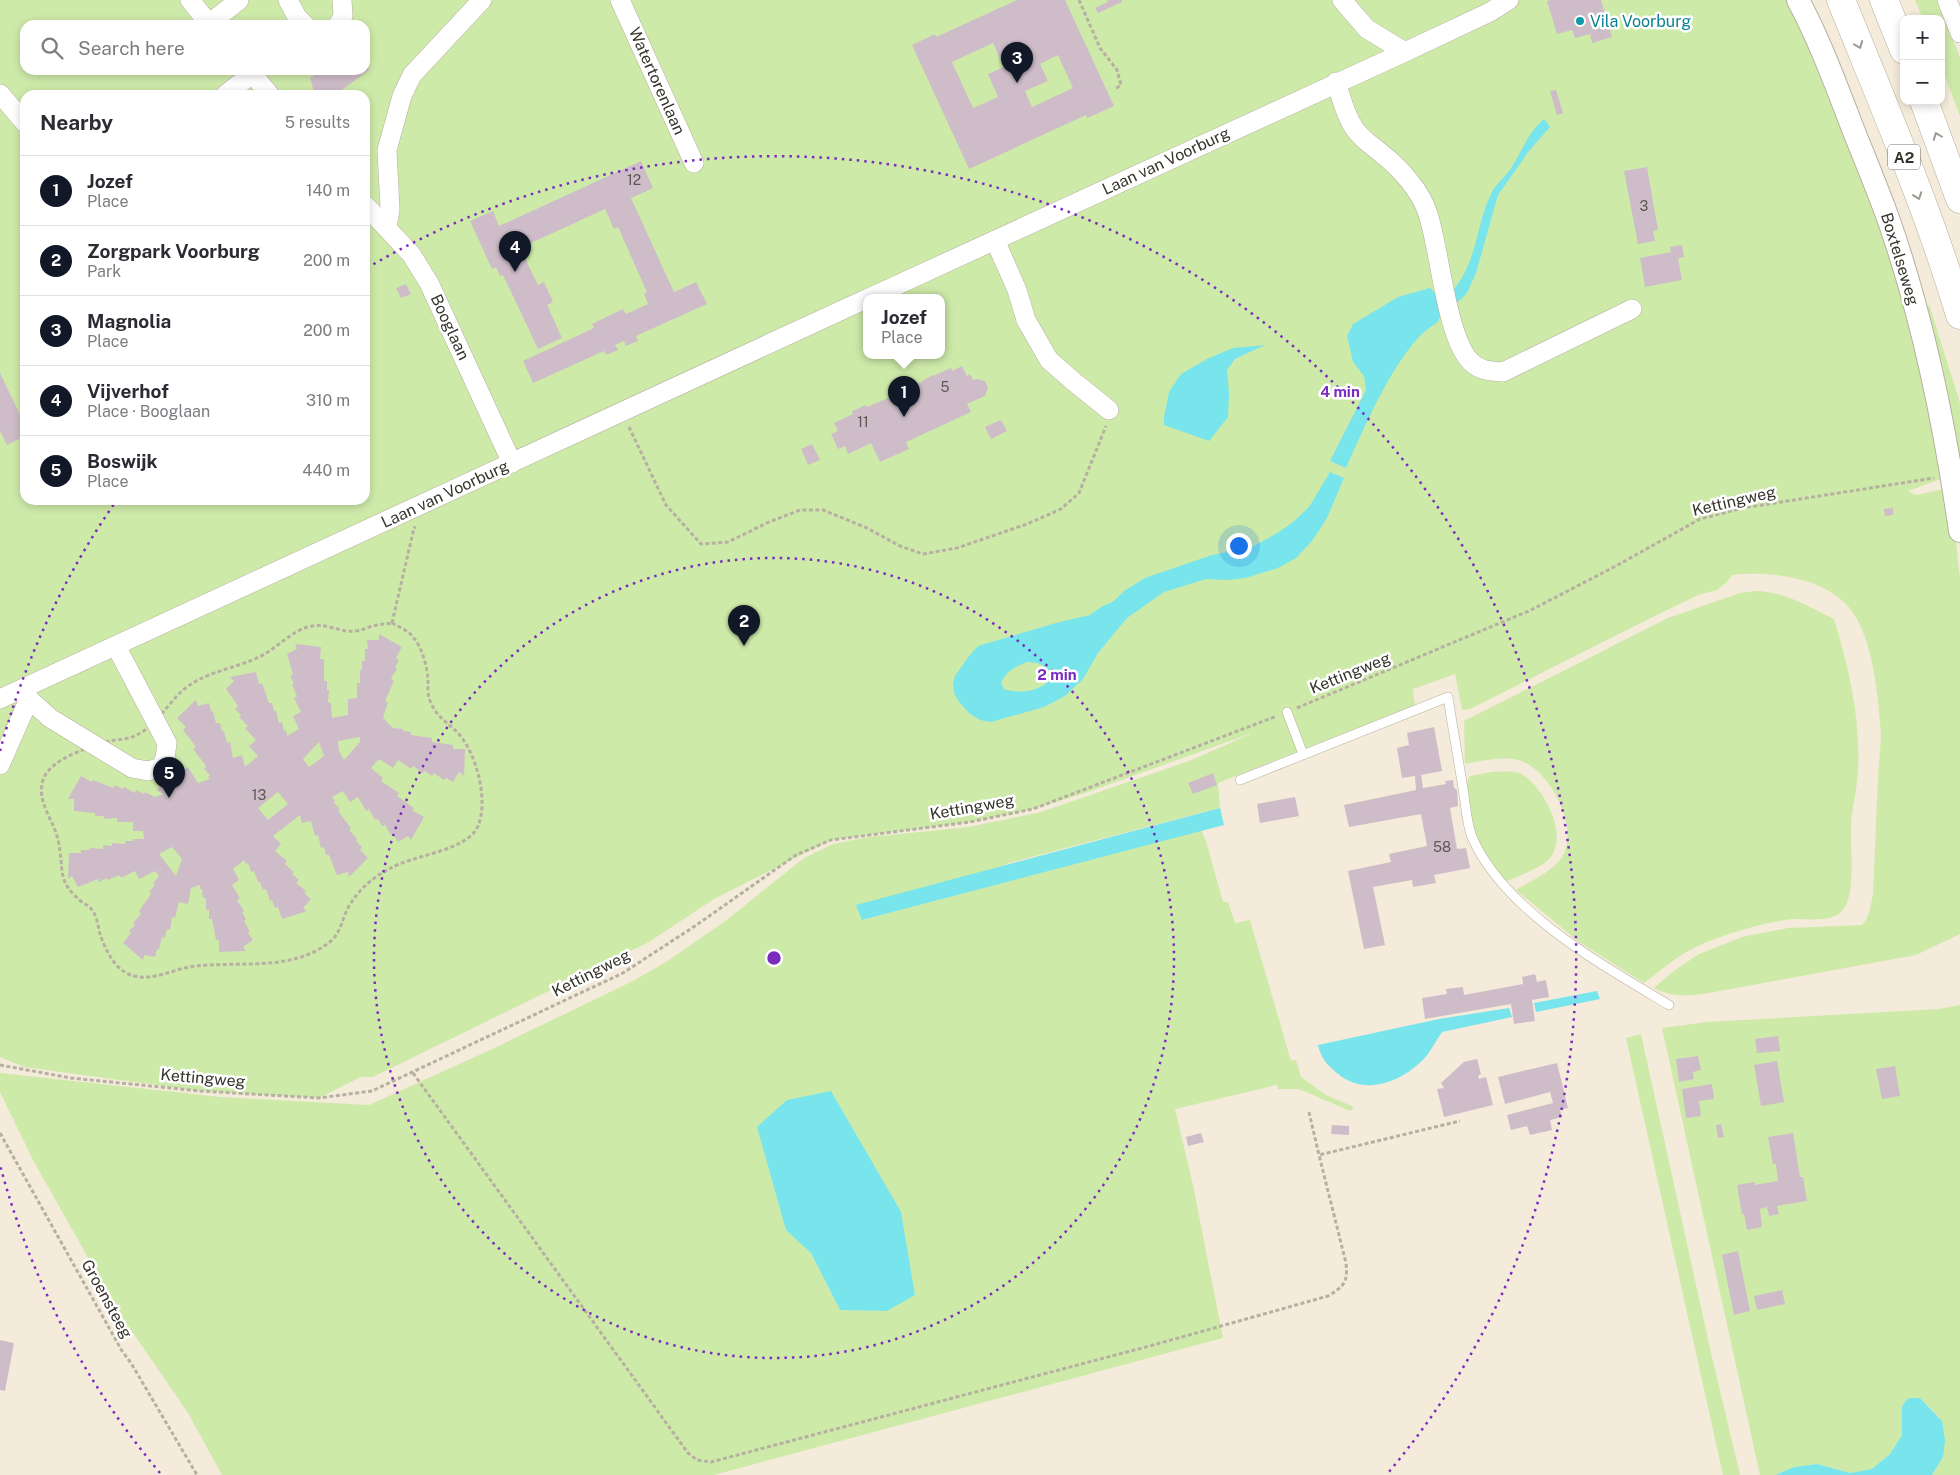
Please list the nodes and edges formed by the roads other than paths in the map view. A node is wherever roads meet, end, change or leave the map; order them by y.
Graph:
1 (190, 0) edge
2 (239, 0) edge
3 (288, 0) edge
4 (342, 0) edge
5 (482, 0) edge
6 (620, 0) edge
7 (1342, 0) edge
8 (1509, 0) edge
9 (1798, 0) edge
10 (1841, 0) edge
11 (1884, 0) edge
12 (1947, 0) edge
13 (206, 20) edge
14 (214, 20) edge
15 (301, 20) edge
16 (340, 20) edge
17 (1960, 33) edge
18 (1900, 40) edge
19 (1405, 52) junction
20 (248, 75) edge
21 (253, 75) edge
22 (1336, 82) junction
23 (231, 90) edge
24 (266, 90) edge
25 (0, 94) edge
26 (1925, 105) edge
27 (20, 117) edge
28 (694, 163) dead end
29 (1960, 198) edge
30 (370, 210) edge
31 (387, 228) junction
32 (995, 240) junction
33 (879, 294) edge
34 (863, 302) edge
35 (1632, 309) dead end
36 (1960, 315) edge
37 (1109, 410) road end
38 (512, 463) junction
39 (1960, 531) edge
40 (116, 646) junction
41 (26, 694) junction
42 (0, 699) edge
43 (1287, 712) road end
44 (1303, 754) junction
45 (0, 766) edge
46 (1240, 780) dead end
47 (1669, 1005) dead end

1 - 13 street
2 - 14 street
3 - 15 street
4 - 16 street
5 - 31 street
6 - 28 street, Watertorenlaan
7 - 19 street
8 - 19 street, Laan van Voorburg
9 - 39 street, Boxtelseweg
10 -> 36 highway, A2
11 - 18 highway
12 - 17 street
19 - 22 street, Laan van Voorburg
20 - 23 street
21 - 24 street
22 - 32 street, Laan van Voorburg
22 - 35 street
25 - 27 street
29 -> 26 highway, A2
30 - 31 street, Booglaan
31 - 38 street, Booglaan
32 - 33 street, Laan van Voorburg
32 - 37 street
34 - 38 street, Laan van Voorburg
38 - 40 street, Laan van Voorburg
40 - 41 street, Laan van Voorburg
40 - 41 street
41 - 42 street, Laan van Voorburg
41 - 45 street
43 - 44 lane
44 - 46 lane
44 - 47 lane

